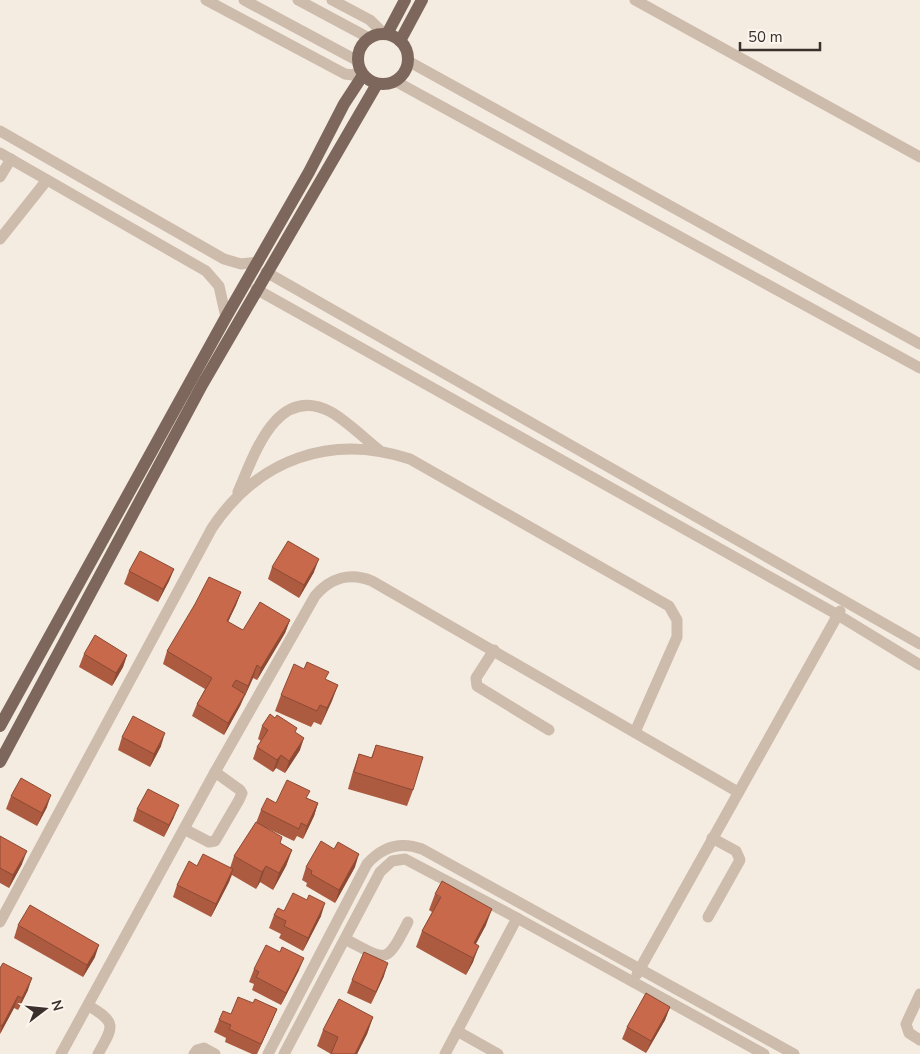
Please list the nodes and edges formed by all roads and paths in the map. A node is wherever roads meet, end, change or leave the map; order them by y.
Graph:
1 (206, 0) edge
2 (244, 0) edge
3 (298, 0) edge
4 (332, 0) edge
5 (405, 0) edge
6 (422, 0) edge
7 (635, 0) edge
8 (385, 34) junction
9 (369, 38) junction
10 (400, 41) junction
11 (408, 61) junction
12 (361, 69) junction
13 (395, 81) junction
14 (377, 84) junction
15 (489, 107) junction
16 (477, 126) junction
17 (0, 131) edge
18 (0, 153) edge
19 (920, 156) edge
20 (11, 159) junction
21 (309, 172) junction
22 (0, 177) edge
23 (47, 180) junction
24 (322, 180) junction
25 (0, 239) edge
26 (216, 254) junction
27 (262, 267) junction
28 (206, 271) junction
29 (256, 289) junction
30 (226, 317) junction
31 (916, 342) edge
32 (903, 359) junction
33 (920, 368) edge
34 (197, 382) junction
35 (379, 450) junction
36 (236, 498) junction
37 (845, 602) junction
38 (838, 616) junction
39 (920, 644) edge
40 (494, 650) junction
41 (920, 665) edge
42 (0, 726) edge
43 (549, 730) dead end
44 (635, 732) junction
45 (0, 762) edge
46 (215, 772) junction
47 (738, 792) junction
48 (184, 829) junction
49 (712, 838) junction
50 (708, 917) dead end
51 (517, 918) junction
52 (0, 922) edge
53 (408, 922) dead end
54 (346, 939) junction
55 (640, 968) junction
56 (632, 981) junction
57 (920, 994) edge
58 (88, 1006) junction
59 (457, 1031) junction
60 (920, 1040) edge
61 (787, 1052) edge
62 (61, 1054) edge
63 (98, 1054) edge
64 (194, 1054) edge
65 (215, 1054) edge
66 (268, 1054) edge
67 (284, 1054) edge
68 (445, 1054) edge
69 (498, 1054) edge
70 (764, 1054) edge

1 - 12 street
2 - 12 street
3 - 9 street
4 - 8 street
5 - 8 main road
6 - 10 main road
7 - 19 street
8 - 9 main road
8 - 10 main road
9 - 12 main road
10 - 11 main road
11 - 13 main road
11 - 15 street
12 - 14 main road
12 - 21 main road
13 - 14 main road
13 - 16 street
14 - 24 main road
15 - 16 street
15 - 31 street
16 - 32 street
17 - 26 street
18 - 20 street
20 - 22 street
20 - 23 street
21 - 24 main road
21 - 27 main road
23 - 25 street
23 - 28 street
24 - 27 main road
26 - 27 street
26 - 28 street
27 - 29 main road
27 - 30 main road
27 - 37 street
28 - 30 street
29 - 34 main road
29 - 38 street
30 - 34 main road
31 - 32 street
32 - 33 street
34 - 42 main road
34 - 45 main road
35 - 36 street
35 - 36 street
35 - 44 street
36 - 52 street
37 - 38 street
37 - 39 street
38 - 41 street
38 - 47 street
40 - 43 street
40 - 44 street
40 - 46 street
44 - 47 street
46 - 48 street
46 - 48 street
47 - 49 street
48 - 58 street
49 - 50 street
49 - 55 street
51 - 54 street
51 - 56 street
51 - 59 street
53 - 54 street
54 - 67 street
55 - 56 street
55 - 61 street
55 - 66 street
56 - 70 street
57 - 60 street
58 - 62 street
58 - 63 street
59 - 68 street
59 - 69 street
64 - 65 street

